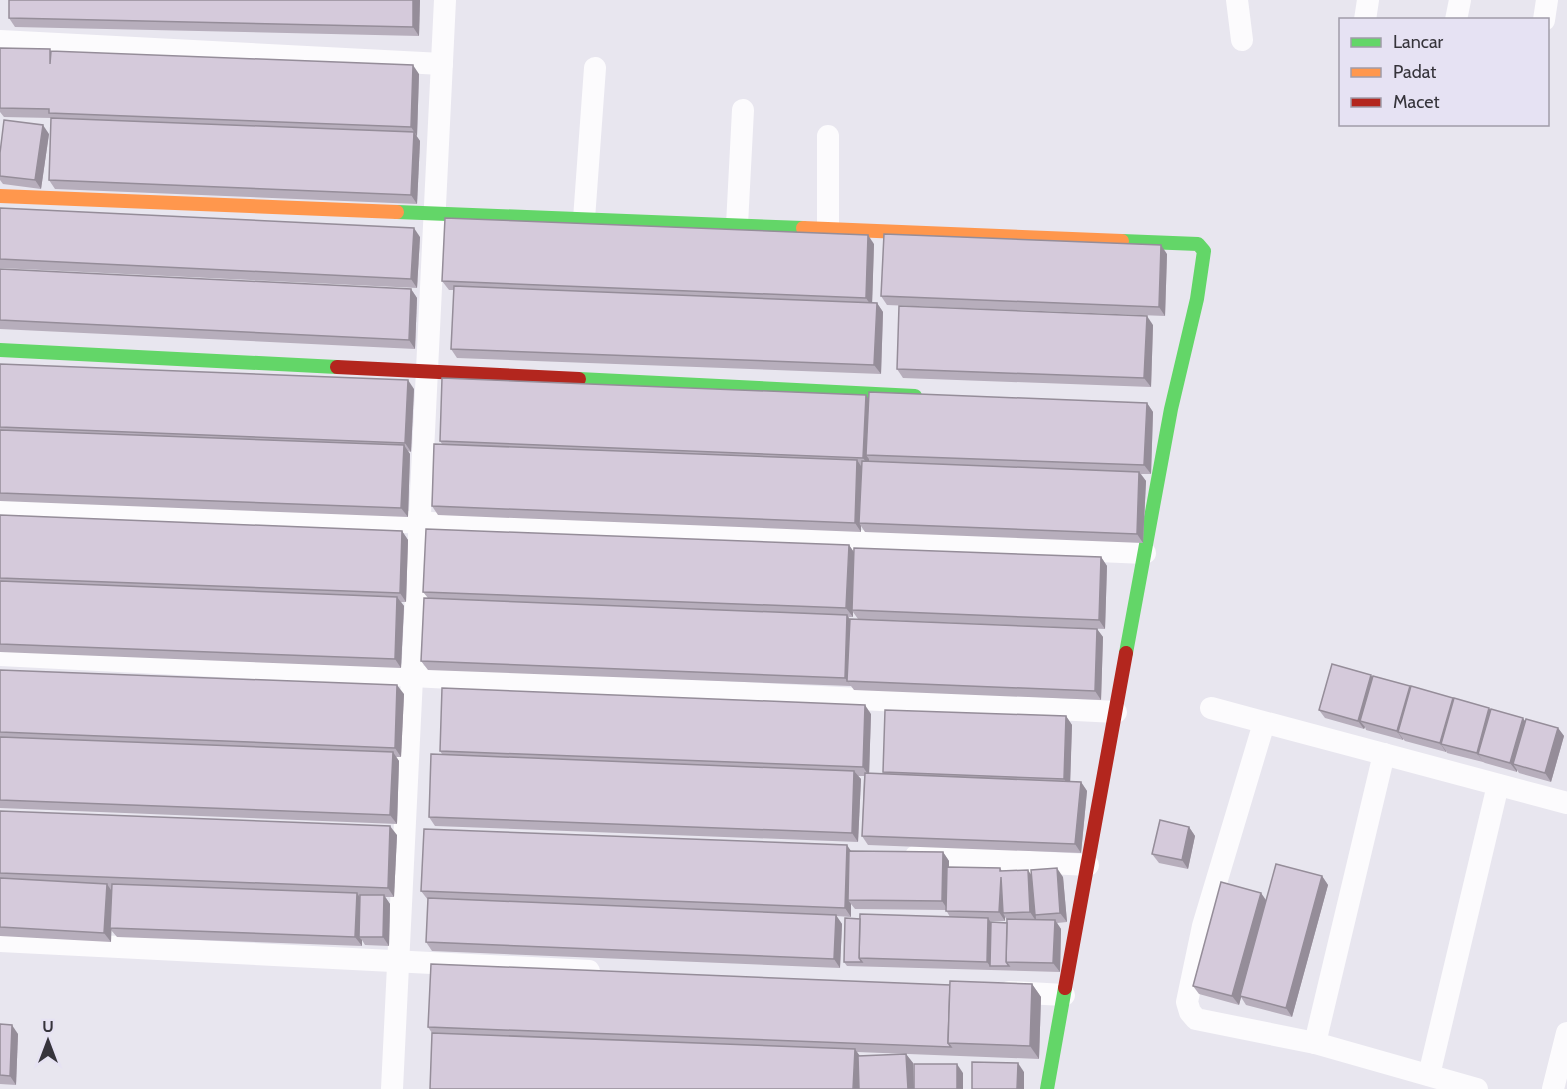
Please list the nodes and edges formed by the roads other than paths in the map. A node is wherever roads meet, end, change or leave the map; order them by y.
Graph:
1 (445, 0) edge
2 (1237, 0) edge
3 (1368, 0) edge
4 (1460, 0) edge
5 (1547, 0) edge
6 (1365, 18) edge
7 (1456, 18) edge
8 (1544, 18) edge
9 (1242, 40) dead end
10 (0, 41) edge
11 (442, 64) junction
12 (595, 68) dead end
13 (743, 110) dead end
14 (828, 136) dead end
15 (0, 196) edge
16 (435, 213) junction
17 (584, 219) junction
18 (737, 225) junction
19 (828, 228) junction
20 (0, 350) edge
21 (427, 372) junction
22 (935, 397) edge
23 (0, 505) edge
24 (420, 524) junction
25 (1145, 553) junction
26 (0, 655) edge
27 (412, 676) junction
28 (1211, 708) dead end
29 (1116, 712) junction
30 (1264, 723) junction
31 (1384, 754) junction
32 (1498, 785) junction
33 (1567, 803) edge
34 (381, 831) edge
35 (405, 832) junction
36 (429, 833) edge
37 (896, 855) edge
38 (1088, 865) junction
39 (0, 941) edge
40 (399, 961) junction
41 (613, 972) edge
42 (993, 991) edge
43 (1064, 995) junction
44 (1567, 1034) edge
45 (1315, 1042) junction
46 (1429, 1075) junction
47 (392, 1089) edge
48 (1047, 1089) edge
49 (1478, 1089) edge
50 (1552, 1089) edge

1 - 11 street
2 - 9 street
3 - 6 street
4 - 7 street
5 - 8 street
10 - 11 street
11 - 16 street
12 - 17 street
13 - 18 street
14 - 19 street
15 - 16 street
16 - 17 street
16 - 21 street
17 - 18 street
18 - 19 street
19 - 25 street
20 - 21 street
21 - 22 street
21 - 24 street
23 - 24 street
24 - 25 street
24 - 27 street
25 - 29 street
26 - 27 street
27 - 29 street
27 - 35 street
28 - 30 street
29 - 38 street
30 - 31 street
30 - 45 street
31 - 32 street
31 - 45 street
32 - 33 street
32 - 46 street
34 - 35 street
35 - 36 street
35 - 40 street
37 - 38 street
38 - 43 street
39 - 40 street
40 - 41 street
40 - 47 street
42 - 43 street
43 - 48 street
44 - 50 street
45 - 46 street
46 - 49 street

